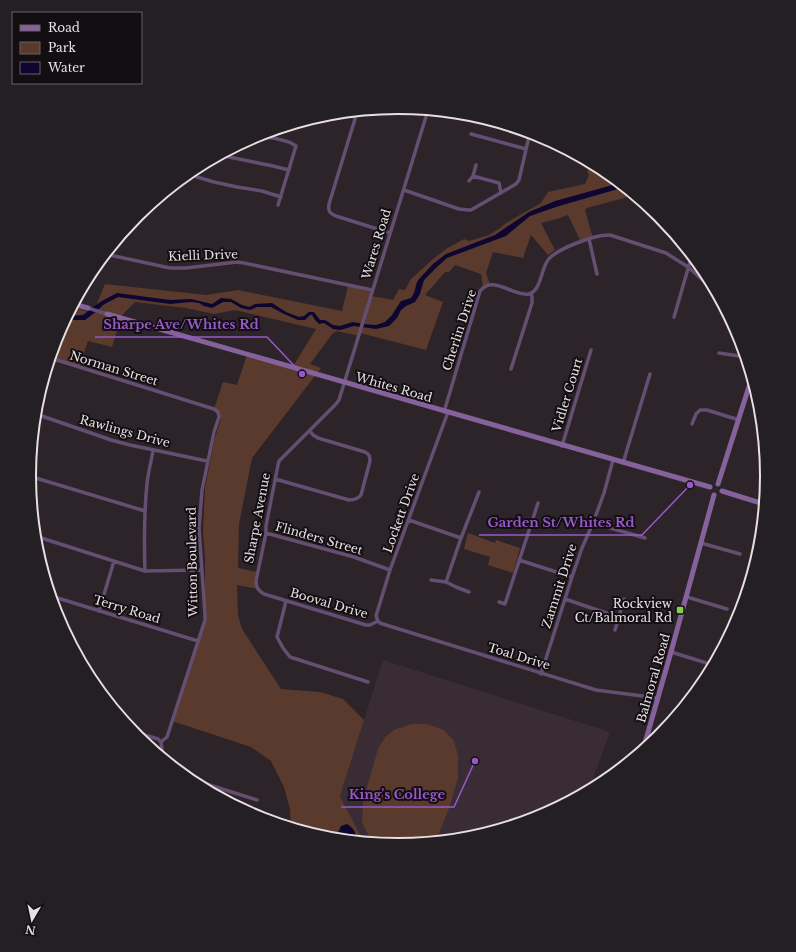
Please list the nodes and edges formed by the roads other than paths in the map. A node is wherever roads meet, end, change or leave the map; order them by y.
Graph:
1 (426, 115) edge
2 (354, 117) edge
3 (471, 134) dead end
4 (269, 138) edge
5 (528, 139) edge
6 (526, 149) junction
7 (227, 157) edge
8 (476, 165) dead end
9 (289, 170) junction
10 (195, 176) edge
11 (472, 176) junction
12 (469, 181) dead end
13 (404, 190) junction
14 (501, 193) junction
15 (281, 197) junction
16 (278, 205) dead end
17 (390, 233) junction
18 (589, 239) junction
19 (111, 255) edge
20 (690, 262) edge
21 (688, 268) junction
22 (597, 274) dead end
23 (702, 279) edge
24 (372, 290) junction
25 (531, 293) junction
26 (79, 305) edge
27 (88, 308) joint
28 (107, 314) joint
29 (674, 317) dead end
30 (591, 350) dead end
31 (719, 353) dead end
32 (739, 356) edge
33 (55, 361) edge
34 (512, 369) dead end
35 (650, 374) dead end
36 (344, 383) junction
37 (749, 386) edge
38 (217, 411) joint
39 (446, 412) junction
40 (41, 416) edge
41 (738, 420) junction
42 (692, 424) dead end
43 (310, 431) junction
44 (562, 446) junction
45 (153, 451) junction
46 (614, 460) junction
47 (207, 461) junction
48 (623, 463) junction
49 (36, 478) edge
50 (275, 479) junction
51 (718, 484) junction
52 (710, 487) junction
53 (722, 491) junction
54 (479, 492) dead end
55 (714, 495) junction
56 (759, 502) edge
57 (538, 503) dead end
58 (145, 511) junction
59 (409, 520) junction
60 (593, 523) junction
61 (266, 533) junction
62 (42, 538) edge
63 (461, 538) junction
64 (645, 538) dead end
65 (701, 543) junction
66 (740, 554) dead end
67 (519, 560) junction
68 (114, 561) junction
69 (202, 570) junction
70 (390, 570) junction
71 (145, 571) junction
72 (572, 577) junction
73 (431, 580) dead end
74 (446, 582) junction
75 (469, 592) dead end
76 (686, 597) junction
77 (57, 598) edge
78 (275, 598) joint
79 (565, 599) junction
80 (624, 600) dead end
81 (286, 601) junction
82 (499, 602) dead end
83 (505, 604) junction
84 (510, 605) dead end
85 (727, 609) dead end
86 (98, 611) junction
87 (618, 617) junction
88 (378, 621) junction
89 (615, 630) dead end
90 (198, 641) junction
91 (671, 652) junction
92 (708, 663) edge
93 (542, 674) junction
94 (368, 682) dead end
95 (658, 698) junction
96 (146, 735) edge
97 (645, 741) edge
98 (161, 742) junction
99 (162, 750) edge
100 (209, 785) edge
101 (257, 800) dead end

1 - 13 street, Wares Road
2 - 17 street
3 - 6 street
4 - 9 street
5 - 6 street
6 - 14 street
7 - 9 street
8 - 11 street
9 - 15 street
10 - 15 street
11 - 12 street
11 - 14 street
13 - 14 street
13 - 17 street, Wares Road
15 - 16 street
17 - 24 street, Wares Road
18 - 21 street
18 - 22 street
18 - 25 street
19 - 24 street, Kielli Drive
20 - 21 street
21 - 23 street
21 - 29 street
24 - 36 street, Wares Road
25 - 34 street
25 - 39 street, Cherlin Drive
26 - 27 street, Whites Road
27 - 28 street, Whites Road
28 - 36 street, Whites Road
30 - 44 street, Vidler Court
31 - 32 street
33 - 38 street, Norman Street
35 - 48 street
36 - 39 street, Whites Road
36 - 43 street, Sharpe Avenue
37 - 41 street
38 - 47 street, Witton Boulevard
39 - 44 street, Whites Road
39 - 59 street, Lockett Drive
40 - 45 street, Rawlings Drive
41 - 42 street
41 - 51 street
43 - 50 street, Sharpe Avenue
43 - 50 street
44 - 46 street, Whites Road
45 - 47 street, Rawlings Drive
45 - 58 street
46 - 48 street, Whites Road
46 - 60 street, Zammit Drive
47 - 69 street, Witton Boulevard
48 - 52 street, Whites Road
49 - 58 street
50 - 61 street, Sharpe Avenue
51 - 52 street
51 - 53 street
52 - 55 street
53 - 55 street
53 - 56 street
54 - 63 street
55 - 65 street, Balmoral Road
57 - 67 street
58 - 71 street
59 - 63 street
59 - 70 street, Lockett Drive
60 - 64 street
60 - 72 street, Zammit Drive
61 - 70 street, Flinders Street
61 - 78 street, Sharpe Avenue
62 - 68 street
63 - 74 street
65 - 66 street
65 - 76 street, Balmoral Road
67 - 72 street
67 - 83 street
68 - 71 street
68 - 86 street
69 - 71 street
69 - 90 street, Witton Boulevard
70 - 88 street, Lockett Drive
72 - 79 street, Zammit Drive
73 - 74 street
74 - 75 street
76 - 85 street
76 - 91 street, Balmoral Road
77 - 86 street, Terry Road
78 - 81 street, Booval Drive
79 - 87 street
79 - 93 street, Zammit Drive
80 - 87 street
81 - 88 street, Booval Drive
81 - 94 street
82 - 83 street
83 - 84 street
86 - 90 street, Terry Road
87 - 89 street
88 - 93 street, Toal Drive
90 - 98 street, Witton Boulevard
91 - 92 street
91 - 95 street, Balmoral Road
93 - 95 street, Toal Drive
95 - 97 street, Balmoral Road
96 - 98 street
98 - 99 street, Witton Boulevard
100 - 101 street

